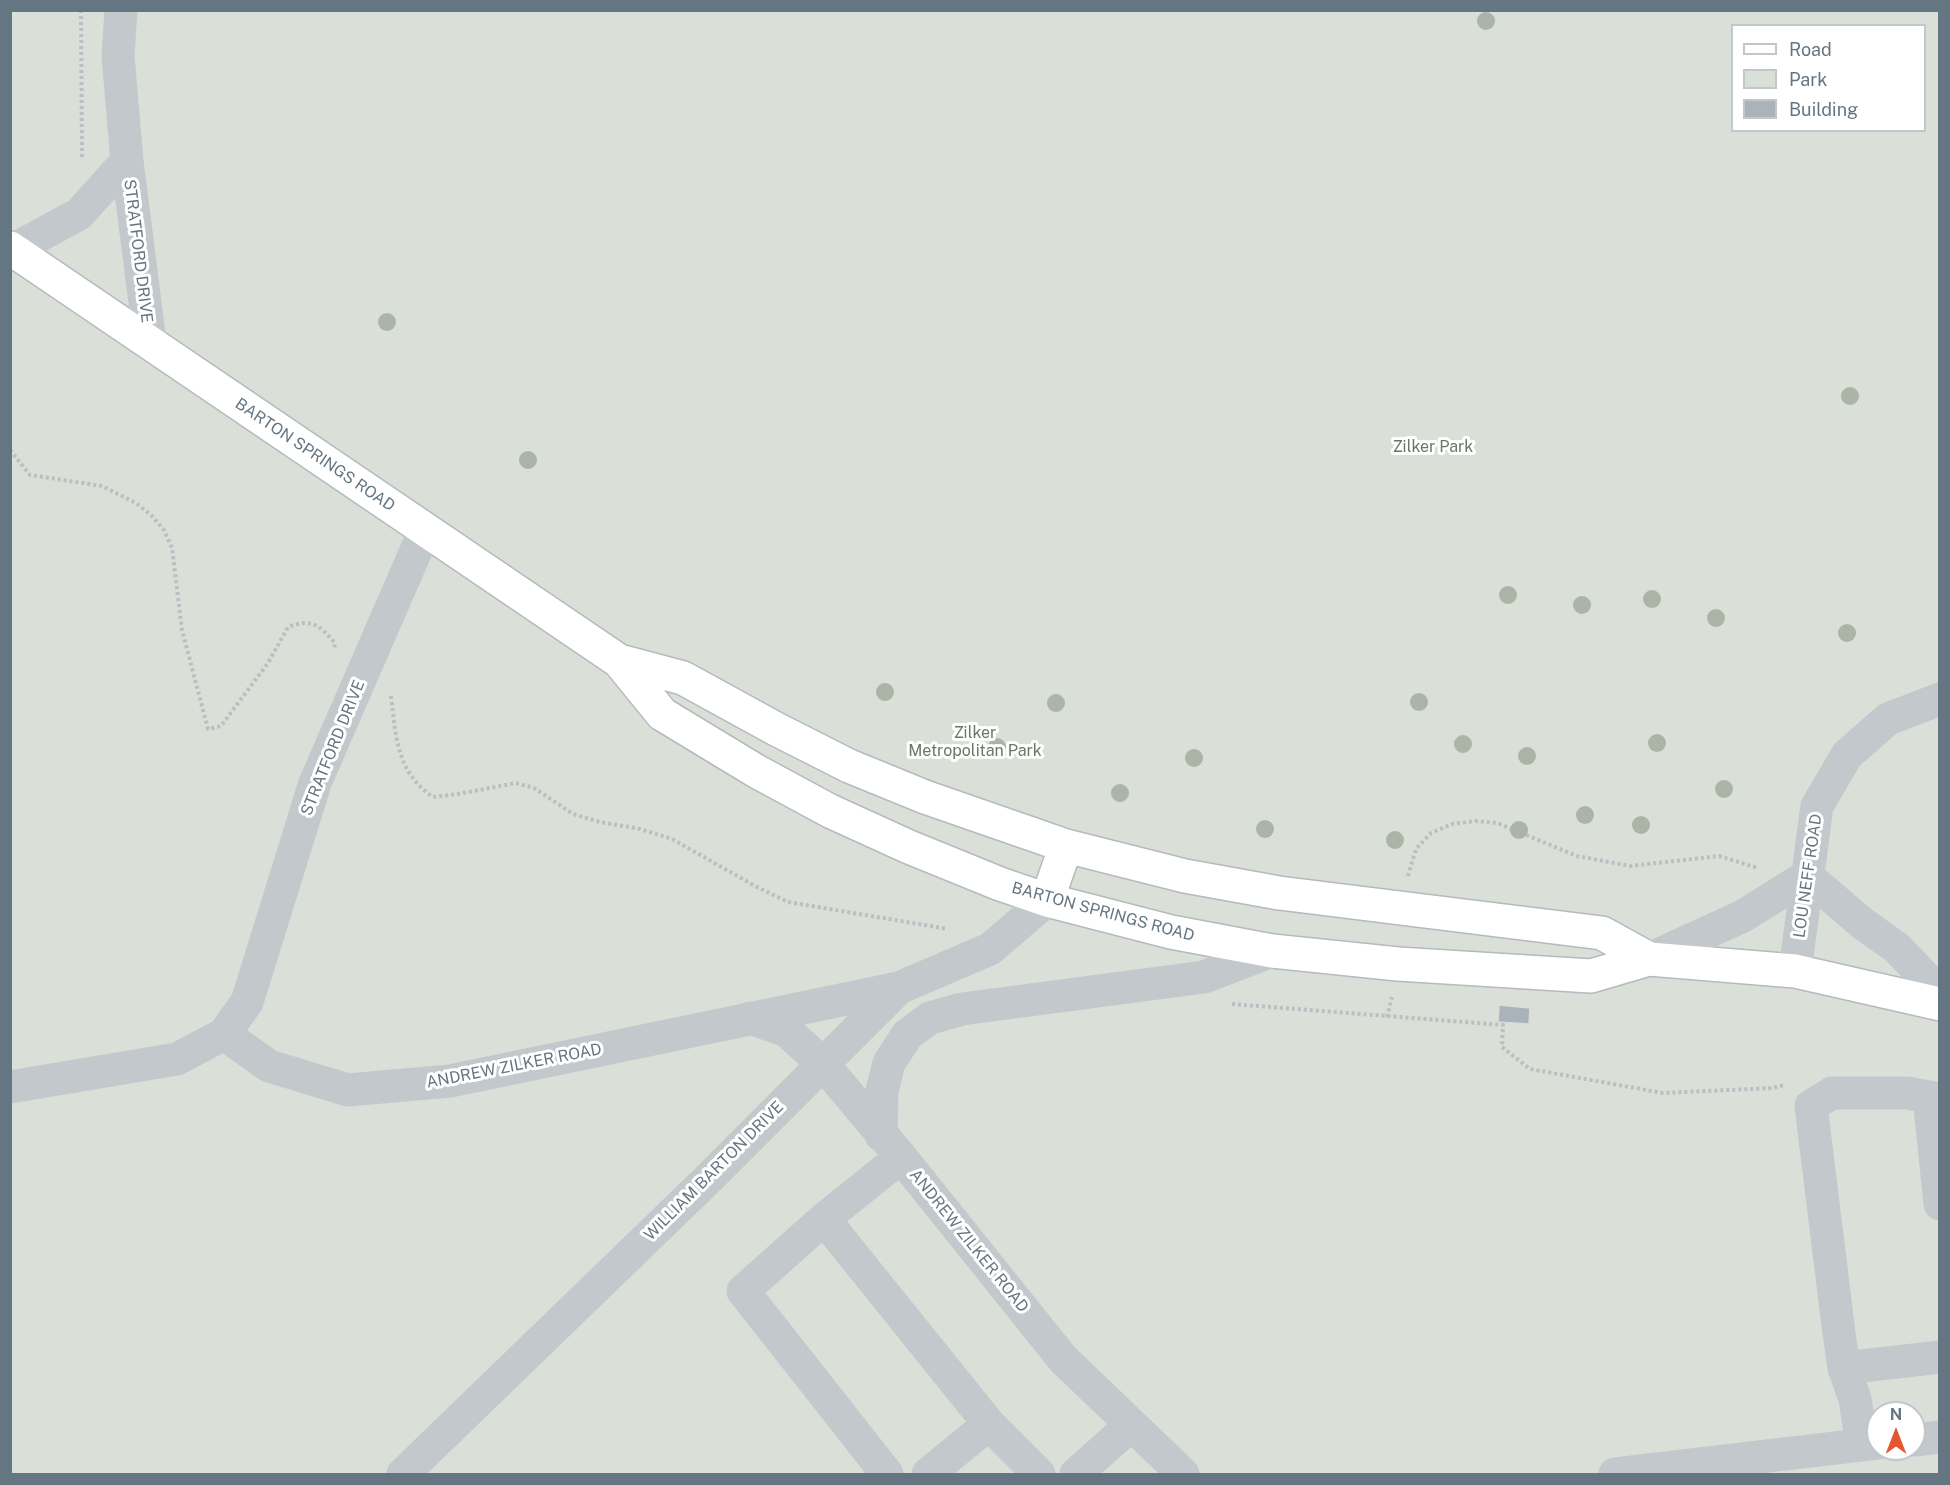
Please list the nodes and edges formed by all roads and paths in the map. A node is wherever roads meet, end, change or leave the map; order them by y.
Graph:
1 (81, 10) edge
2 (121, 10) edge
3 (82, 161) dead end
4 (127, 161) junction
5 (12, 249) edge
6 (150, 342) junction
7 (10, 450) edge
8 (425, 530) junction
9 (333, 654) dead end
10 (619, 661) junction
11 (385, 693) dead end
12 (1940, 699) edge
13 (1066, 846) junction
14 (1761, 868) dead end
15 (1807, 876) junction
16 (1407, 886) dead end
17 (1047, 900) junction
18 (956, 933) dead end
19 (1272, 951) junction
20 (1649, 959) junction
21 (1795, 971) junction
22 (899, 988) junction
23 (1394, 989) dead end
24 (1940, 993) edge
25 (1940, 1004) edge
26 (750, 1018) junction
27 (224, 1034) junction
28 (823, 1064) junction
29 (1792, 1083) dead end
30 (10, 1088) edge
31 (1934, 1098) edge
32 (891, 1146) junction
33 (1940, 1203) edge
34 (824, 1219) junction
35 (1940, 1358) edge
36 (1844, 1368) junction
37 (989, 1424) junction
38 (1131, 1425) junction
39 (1866, 1432) edge
40 (1866, 1444) edge
41 (403, 1474) edge
42 (887, 1474) edge
43 (928, 1474) edge
44 (1039, 1474) edge
45 (1076, 1474) edge
46 (1183, 1474) edge
47 (1615, 1474) edge

1 - 3 path
2 - 4 street, STRATFORD DRIVE
4 - 5 street, STRATFORD DRIVE
4 - 6 street, STRATFORD DRIVE
5 - 6 main road, BARTON SPRINGS ROAD
6 - 8 main road, BARTON SPRINGS ROAD
7 - 9 path
8 - 10 main road, BARTON SPRINGS ROAD
8 - 27 street, STRATFORD DRIVE
10 - 13 main road, BARTON SPRINGS ROAD
10 - 17 main road, BARTON SPRINGS ROAD
11 - 18 path
12 - 15 street, LOU NEFF ROAD
13 - 17 main road
13 - 20 main road, BARTON SPRINGS ROAD
14 - 16 path
15 - 20 street
15 - 21 street, LOU NEFF ROAD
15 - 24 street
17 - 19 main road, BARTON SPRINGS ROAD
17 - 22 street, WILLIAM BARTON DRIVE
19 - 20 main road, BARTON SPRINGS ROAD
19 - 32 street
20 - 21 main road, BARTON SPRINGS ROAD
21 - 25 main road, BARTON SPRINGS ROAD
22 - 26 street, ANDREW ZILKER ROAD
22 - 28 street, WILLIAM BARTON DRIVE
23 - 29 path
26 - 27 street, ANDREW ZILKER ROAD
26 - 28 street, ANDREW ZILKER ROAD
27 - 30 street
28 - 32 street, ANDREW ZILKER ROAD
28 - 41 street, WILLIAM BARTON DRIVE
31 - 33 street
31 - 36 street
32 - 34 street
32 - 38 street, ANDREW ZILKER ROAD
34 - 37 street
34 - 42 street
35 - 36 street
36 - 39 street
37 - 43 street
37 - 44 street
38 - 45 street
38 - 46 street, ANDREW ZILKER ROAD
40 - 47 street

